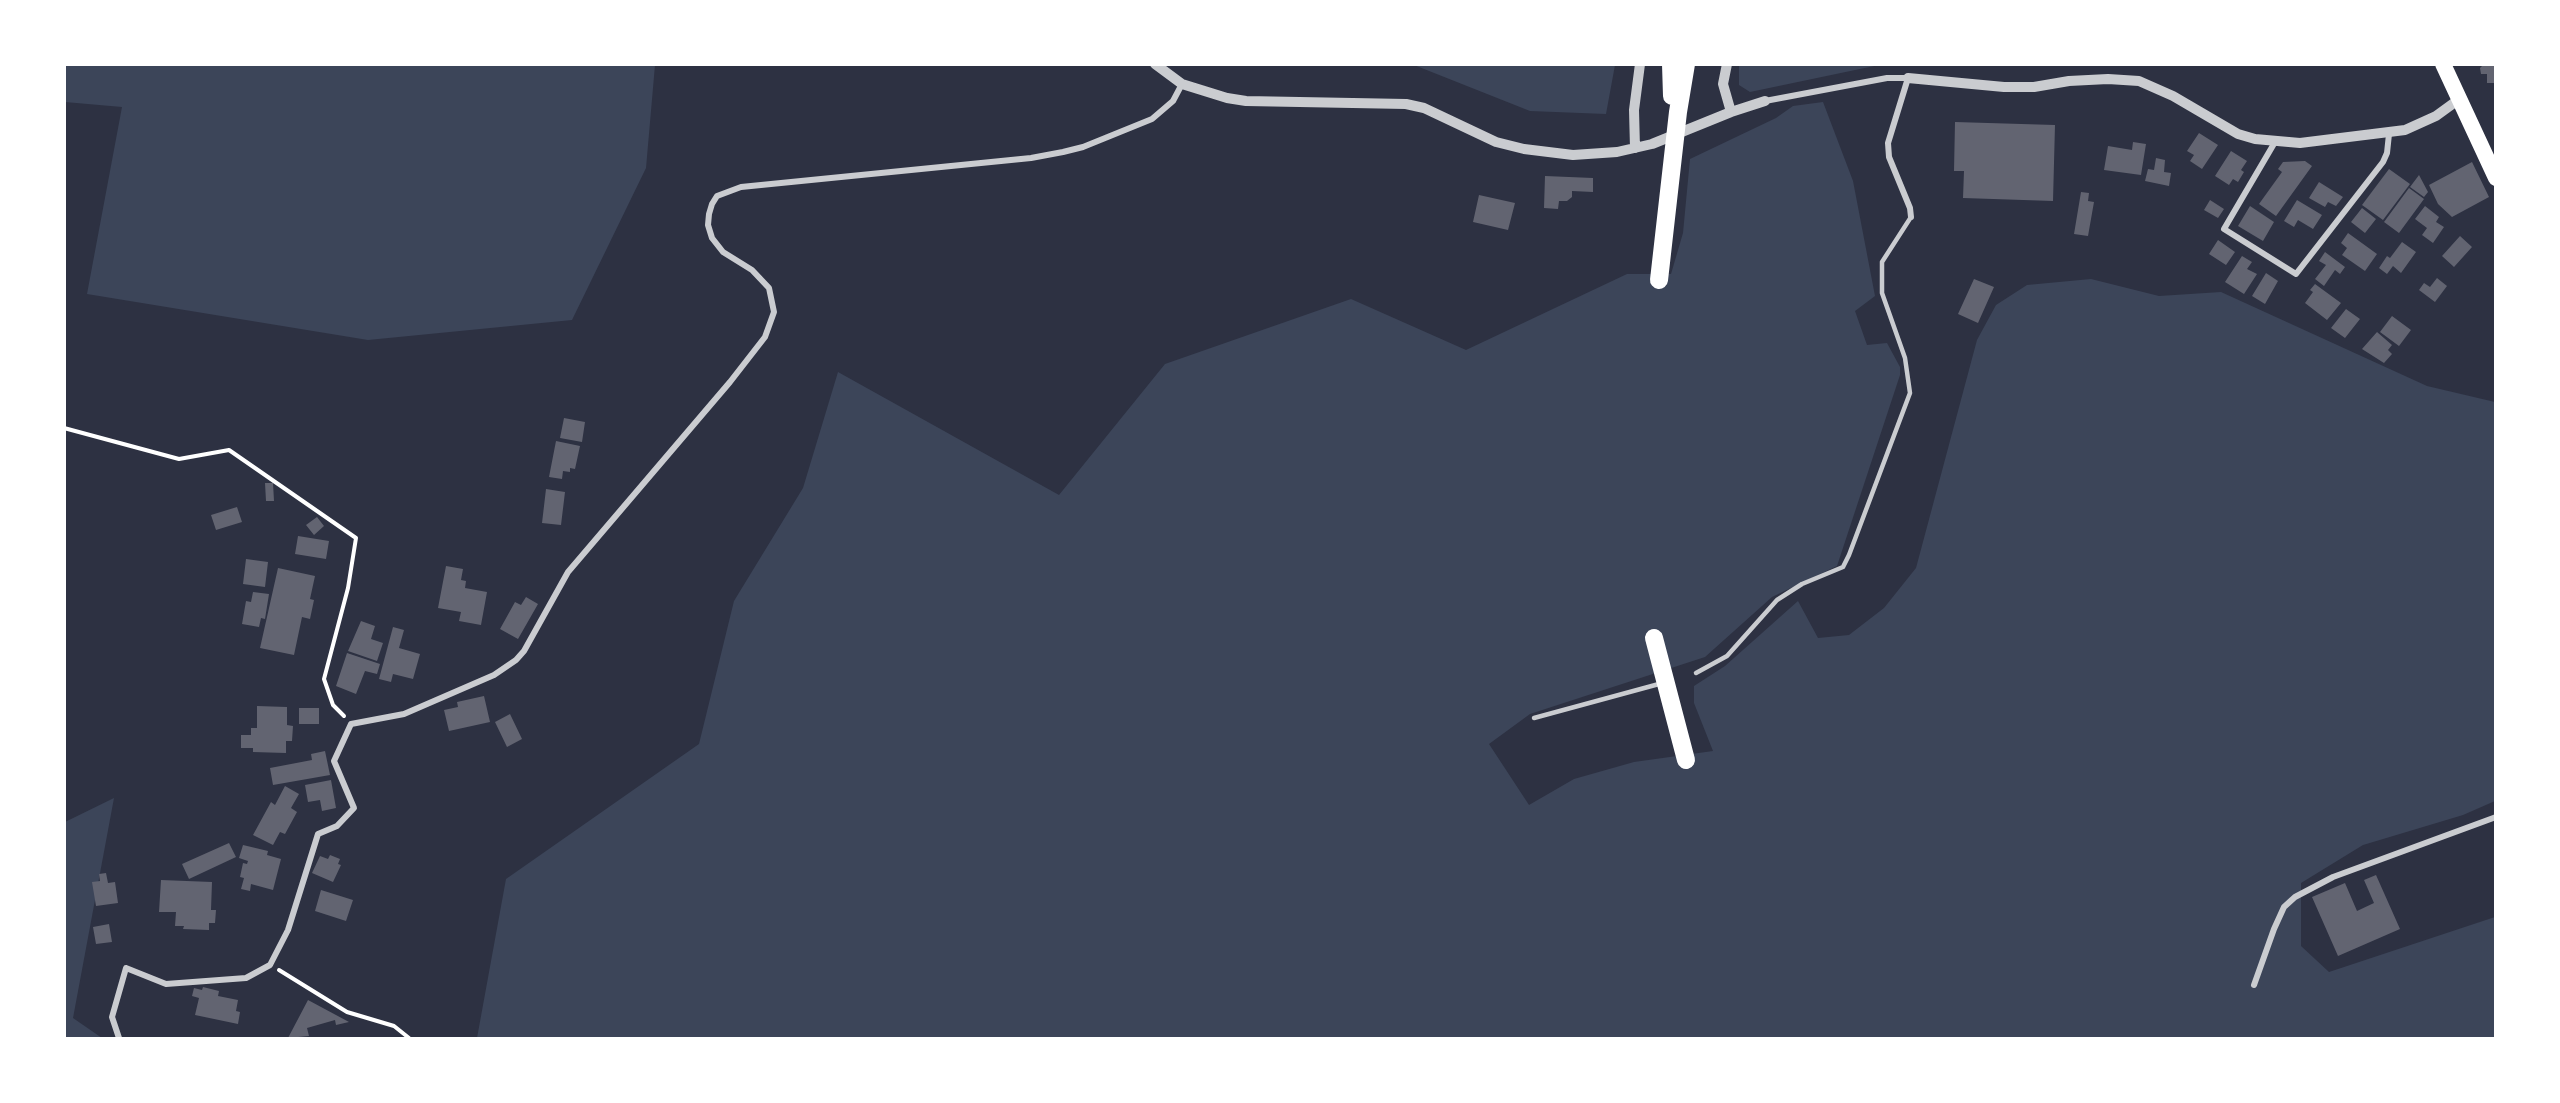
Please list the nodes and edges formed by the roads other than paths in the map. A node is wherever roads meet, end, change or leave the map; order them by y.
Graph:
1 (1155, 64) edge
2 (1640, 64) edge
3 (1671, 64) edge
4 (1678, 64) edge
5 (1686, 64) edge
6 (1727, 64) edge
7 (2443, 64) edge
8 (1908, 78) junction
9 (1182, 84) junction
10 (2458, 100) junction
11 (1766, 101) joint
12 (1673, 107) junction
13 (1731, 112) junction
14 (2389, 134) junction
15 (2275, 142) junction
16 (1635, 148) junction
17 (2496, 178) edge
18 (1911, 218) joint
19 (1655, 280) dead end
20 (1659, 637) dead end
21 (1696, 674) dead end
22 (1659, 684) dead end
23 (1534, 718) dead end
24 (1692, 759) dead end
25 (2496, 817) edge
26 (2254, 985) dead end
27 (119, 1038) edge

1 - 9 street
2 - 16 street
3 - 12 highway
4 - 12 highway
5 - 12 highway
6 - 13 street
7 - 10 highway
8 - 11 street
8 - 15 street
8 - 18 street
9 - 16 street
9 - 27 street
10 - 14 street
10 - 17 highway
11 - 13 street
12 - 19 highway
13 - 16 street
14 - 15 street
14 - 15 street
18 - 21 lane
20 - 24 highway
22 - 23 lane
25 - 26 street

